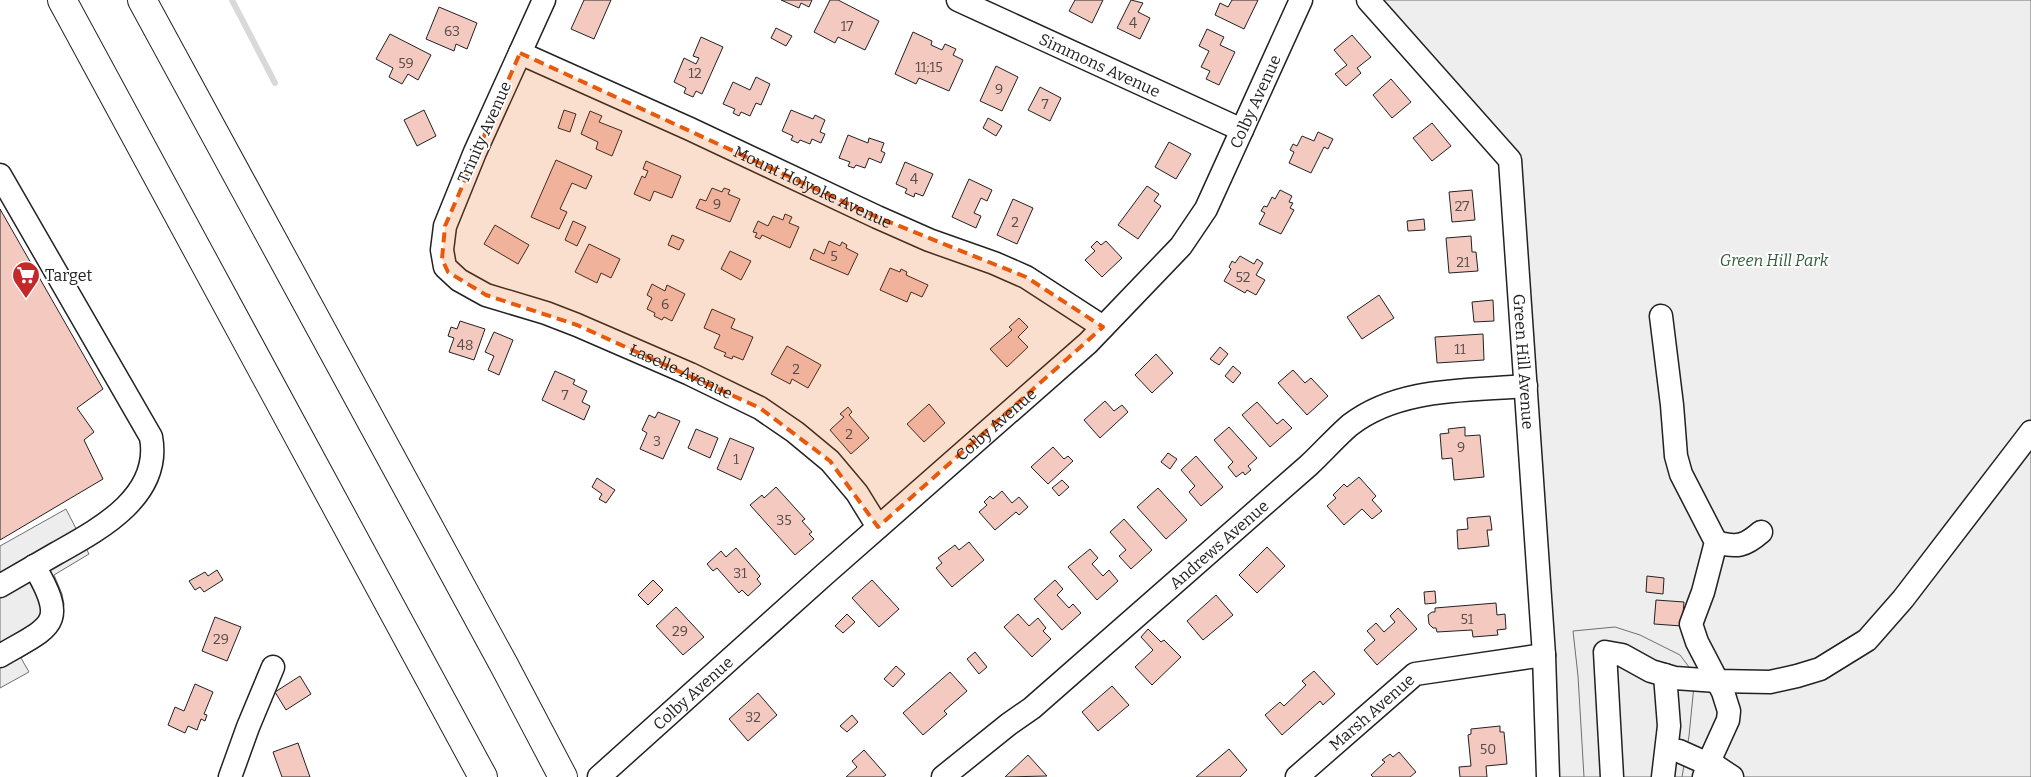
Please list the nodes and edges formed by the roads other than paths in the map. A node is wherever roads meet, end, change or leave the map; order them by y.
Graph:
1 (62, 0) edge
2 (142, 0) edge
3 (544, 0) edge
4 (958, 0) edge
5 (1301, 0) edge
6 (1368, 0) edge
7 (520, 53) junction
8 (1242, 130) junction
9 (0, 176) edge
10 (446, 268) joint
11 (1661, 316) dead end
12 (1104, 327) junction
13 (1526, 386) junction
14 (2031, 432) edge
15 (878, 527) junction
16 (1762, 532) dead end
17 (1716, 542) junction
18 (34, 566) junction
19 (0, 586) edge
20 (1544, 655) junction
21 (0, 656) edge
22 (273, 667) dead end
23 (1665, 675) junction
24 (1717, 681) junction
25 (1679, 751) dead end
26 (558, 767) edge
27 (1706, 770) edge
28 (230, 777) edge
29 (483, 777) edge
30 (600, 777) edge
31 (943, 777) edge
32 (1297, 777) edge
33 (1548, 777) edge
34 (1612, 777) edge
35 (1664, 777) edge
36 (1732, 777) edge

1 - 29 highway
2 - 26 highway
3 - 7 street, Trinity Avenue
4 - 8 street, Simmons Avenue
5 - 8 street, Colby Avenue
6 - 13 street, Green Hill Avenue
7 - 10 street, Trinity Avenue
7 - 12 street, Mount Holyoke Avenue
8 - 12 street, Colby Avenue
9 - 18 street
10 - 15 street, Laselle Avenue
11 - 17 street
12 - 15 street, Colby Avenue
13 - 20 street, Green Hill Avenue
13 - 31 street, Andrews Avenue
14 - 24 street
15 - 30 street, Colby Avenue
16 - 17 street
17 - 24 street
18 - 19 street
18 - 21 street
20 - 32 street, Marsh Avenue
20 - 33 street, Green Hill Avenue
22 - 28 street
23 - 24 street
23 - 34 street
23 - 35 street
24 - 27 street
25 - 27 street
27 - 36 street

